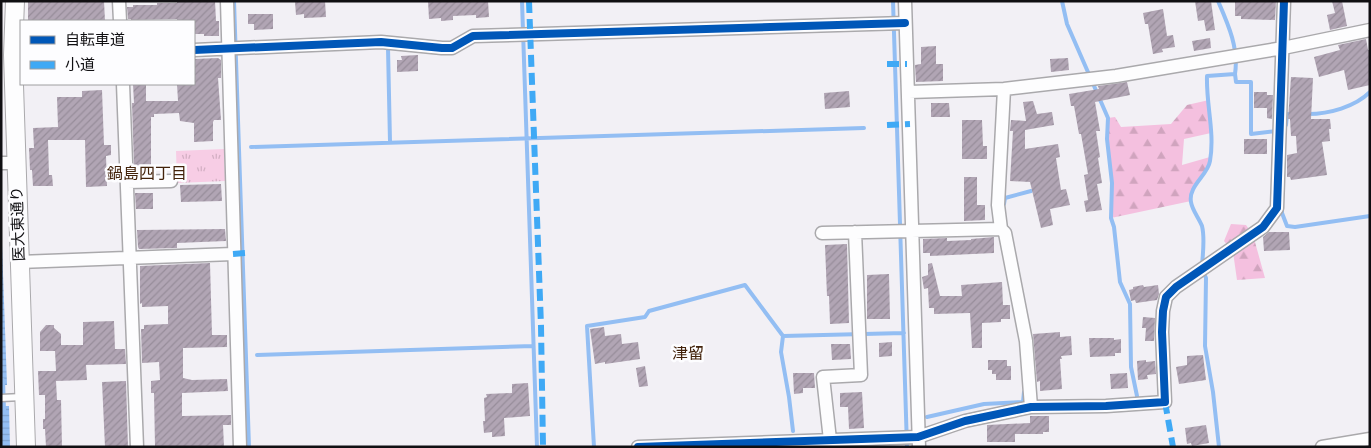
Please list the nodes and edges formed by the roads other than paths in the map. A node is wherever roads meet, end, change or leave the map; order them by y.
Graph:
1 (15, 1) edge
2 (119, 1) edge
3 (227, 1) edge
4 (905, 1) edge
5 (1284, 1) edge
6 (120, 20) edge
7 (905, 23) junction
8 (1370, 30) edge
9 (233, 48) junction
10 (1283, 48) junction
11 (195, 50) edge
12 (17, 55) edge
13 (123, 85) edge
14 (1004, 89) junction
15 (909, 92) junction
16 (9, 163) edge
17 (171, 180) dead end
18 (127, 182) junction
19 (905, 230) junction
20 (1003, 231) junction
21 (855, 232) junction
22 (822, 233) dead end
23 (233, 254) junction
24 (131, 258) junction
25 (19, 262) junction
26 (18, 397) junction
27 (1, 398) edge
28 (1031, 407) junction
29 (1370, 439) edge
30 (830, 440) junction
31 (915, 440) edge
32 (26, 447) edge
33 (137, 447) edge
34 (240, 447) edge
35 (638, 447) edge
36 (1322, 447) edge

1 - 12 street, 医大東通り
2 - 6 street
3 - 9 street
4 - 7 street
5 - 10 street
7 - 9 street
7 - 15 street
8 - 10 street
9 - 11 street
9 - 23 street
10 - 14 street
10 - 28 street
12 - 16 street, 医大東通り
13 - 18 street
14 - 15 street
14 - 20 street
15 - 19 street
16 - 25 street, 医大東通り
17 - 18 street
18 - 24 street
19 - 20 street
19 - 21 street
19 - 31 street
20 - 28 street
21 - 22 street
21 - 30 street
23 - 24 street
23 - 34 street
24 - 25 street
24 - 33 street
25 - 26 street, 医大東通り
26 - 27 lane
26 - 32 street, 医大東通り
28 - 31 street
29 - 36 street
30 - 31 street
30 - 35 street

